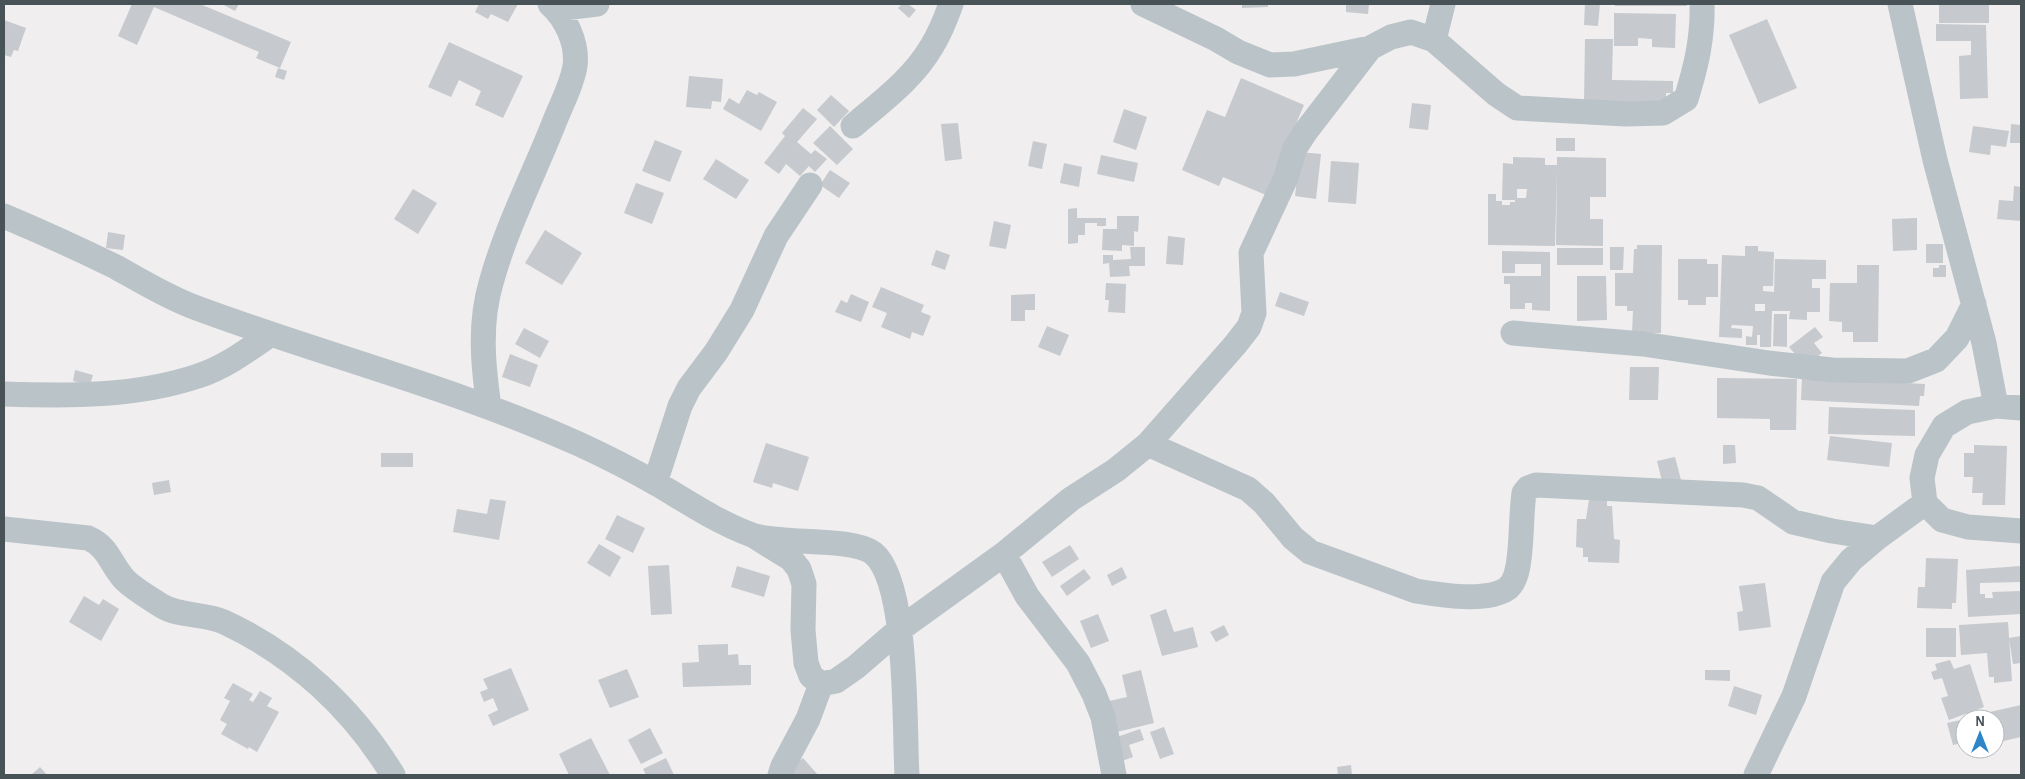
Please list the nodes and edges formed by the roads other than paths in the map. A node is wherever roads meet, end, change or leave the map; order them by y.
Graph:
1 (597, 4) edge
2 (952, 4) edge
3 (1143, 4) edge
4 (1443, 4) edge
5 (1702, 4) edge
6 (1900, 4) edge
7 (553, 6) edge
8 (1434, 40) junction
9 (1370, 48) junction
10 (852, 126) dead end
11 (810, 185) dead end
12 (4, 216) edge
13 (1974, 304) junction
14 (1513, 333) dead end
15 (271, 334) junction
16 (4, 394) edge
17 (1996, 406) junction
18 (489, 408) junction
19 (2021, 408) edge
20 (1148, 444) junction
21 (655, 483) junction
22 (1925, 503) junction
23 (4, 529) edge
24 (2021, 531) edge
25 (754, 536) junction
26 (1877, 538) junction
27 (1004, 554) junction
28 (900, 629) junction
29 (821, 684) junction
30 (393, 775) edge
31 (780, 775) edge
32 (907, 775) edge
33 (1114, 775) edge
34 (1756, 775) edge

1 - 7 street
2 - 10 street
3 - 9 street
4 - 8 street
5 - 8 street
6 - 13 street
7 - 18 street
8 - 9 street
9 - 20 street
11 - 21 street
12 - 15 street
13 - 14 street
13 - 17 street
15 - 16 street
15 - 18 street
17 - 19 street
17 - 22 street
18 - 21 street
20 - 26 street
20 - 27 street
21 - 25 street
22 - 24 street
22 - 26 street
23 - 30 street
25 - 28 street
25 - 29 street
26 - 34 street
27 - 28 street
27 - 33 street
28 - 29 street
28 - 32 street
29 - 31 street

